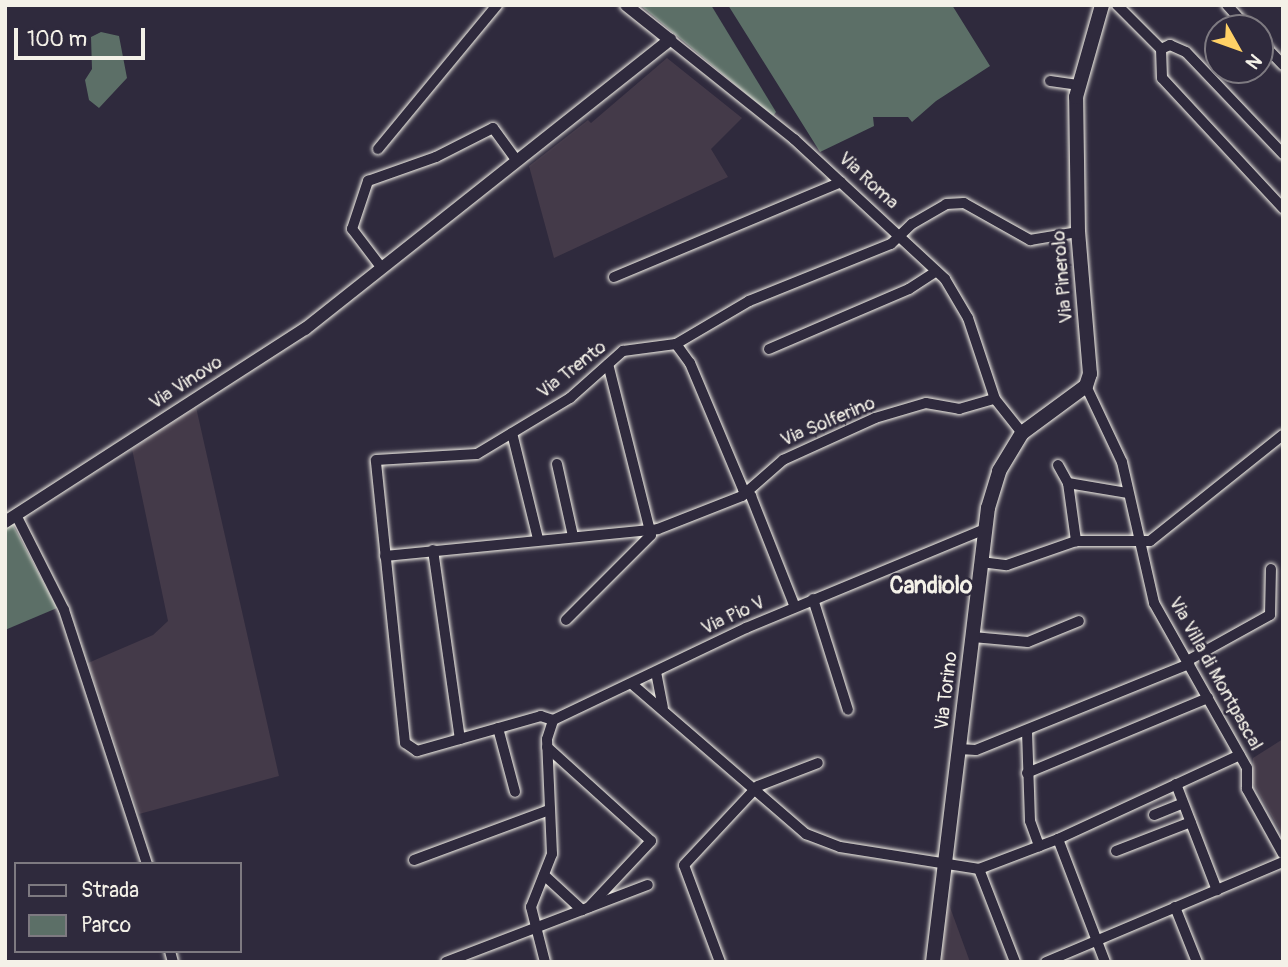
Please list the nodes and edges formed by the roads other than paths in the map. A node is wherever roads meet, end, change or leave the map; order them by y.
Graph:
1 (496, 5) edge
2 (626, 5) edge
3 (1102, 5) edge
4 (1116, 5) edge
5 (670, 40) junction
6 (1161, 49) junction
7 (1050, 81) dead end
8 (1078, 85) junction
9 (378, 149) dead end
10 (1283, 154) edge
11 (516, 160) junction
12 (841, 183) junction
13 (1283, 208) edge
14 (1078, 232) junction
15 (899, 236) junction
16 (381, 267) junction
17 (935, 272) junction
18 (614, 277) dead end
19 (677, 344) junction
20 (769, 349) dead end
21 (608, 364) junction
22 (1086, 386) junction
23 (995, 399) junction
24 (512, 433) junction
25 (1022, 433) junction
26 (1283, 435) edge
27 (556, 464) dead end
28 (1058, 466) dead end
29 (1068, 483) junction
30 (747, 492) junction
31 (1128, 492) junction
32 (11, 518) edge
33 (649, 530) junction
34 (983, 530) junction
35 (573, 536) junction
36 (538, 539) junction
37 (1076, 541) junction
38 (1139, 543) junction
39 (433, 550) junction
40 (385, 556) junction
41 (981, 562) junction
42 (1271, 569) dead end
43 (813, 599) junction
44 (795, 607) junction
45 (566, 620) dead end
46 (1079, 621) dead end
47 (973, 637) junction
48 (1188, 662) junction
49 (656, 672) junction
50 (632, 684) junction
51 (1208, 698) junction
52 (848, 710) dead end
53 (665, 711) junction
54 (553, 720) junction
55 (498, 729) junction
56 (1027, 731) junction
57 (460, 739) junction
58 (547, 747) junction
59 (959, 749) junction
60 (1240, 755) junction
61 (818, 763) dead end
62 (1027, 773) junction
63 (1176, 784) junction
64 (751, 791) junction
65 (515, 792) dead end
66 (1183, 803) junction
67 (549, 810) junction
68 (1154, 814) dead end
69 (1191, 822) junction
70 (1058, 839) junction
71 (1039, 846) junction
72 (1116, 851) dead end
73 (1283, 854) edge
74 (414, 860) dead end
75 (146, 862) edge
76 (1283, 862) edge
77 (945, 863) junction
78 (979, 869) junction
79 (544, 874) junction
80 (648, 885) dead end
81 (1217, 890) junction
82 (1175, 907) junction
83 (585, 909) junction
84 (534, 928) junction
85 (1097, 940) junction
86 (446, 962) edge
87 (545, 962) edge
88 (720, 962) edge
89 (933, 962) edge
90 (1015, 962) edge
91 (1046, 962) edge
92 (1105, 962) edge
93 (1197, 962) edge

1 - 9 street
2 - 5 street, Via Roma
3 - 8 main road, Via Pinerolo
4 - 6 street
5 - 11 street, Via Vinovo
5 - 12 street, Via Roma
6 - 10 street
6 - 13 street
7 - 8 street
8 - 14 main road, Via Pinerolo
11 - 16 street, Via Vinovo
11 - 16 street
12 - 15 street, Via Roma
12 - 18 street
14 - 15 street, Via Trento
14 - 22 main road, Via Pinerolo
15 - 17 street, Via Roma
15 - 19 street, Via Trento
16 - 32 street, Via Vinovo
17 - 20 street
17 - 23 street, Via Roma
19 - 21 street, Via Trento
19 - 30 street
21 - 24 street, Via Trento
21 - 33 street
22 - 25 main road
22 - 31 street, Via Villa di Montpascal
23 - 25 street, Via Roma
23 - 30 street, Via Solferino
24 - 36 street
24 - 40 street, Via Trento
25 - 34 main road, Via Torino
26 - 38 street
27 - 35 street
28 - 29 street
29 - 31 street
29 - 37 street
30 - 33 street, Via Solferino
30 - 44 street
31 - 38 street, Via Villa di Montpascal
32 - 75 street
33 - 35 street, Via Solferino
33 - 45 street
34 - 41 main road, Via Torino
34 - 43 street, Via Pio V
35 - 36 street, Via Solferino
36 - 39 street, Via Solferino
37 - 38 street
37 - 41 street
38 - 48 street, Via Villa di Montpascal
39 - 40 street, Via Solferino
39 - 57 street
40 - 57 street, Via Pio V
41 - 47 main road, Via Torino
42 - 48 street
43 - 44 street, Via Pio V
43 - 52 street
44 - 49 street, Via Pio V
46 - 47 street
47 - 59 main road, Via Torino
48 - 51 street, Via Villa di Montpascal
48 - 56 street
49 - 50 street, Via Pio V
49 - 53 street
50 - 53 street
50 - 54 street, Via Pio V
51 - 60 street, Via Villa di Montpascal
51 - 62 street
53 - 64 street
54 - 55 street, Via Pio V
54 - 58 street
55 - 57 street, Via Pio V
55 - 65 street
56 - 59 street
56 - 62 street
58 - 67 street
58 - 83 street
59 - 77 main road, Via Torino
60 - 63 street
60 - 73 street, Via Villa di Montpascal
61 - 64 street
62 - 71 street
63 - 66 street
63 - 70 street
64 - 77 street
64 - 88 street
66 - 68 street
66 - 69 street
67 - 74 street
67 - 79 street
69 - 72 street
69 - 81 street
70 - 71 street
70 - 85 street
71 - 78 street
76 - 81 street
77 - 78 street
77 - 89 main road, Via Torino
78 - 90 street
79 - 83 street
79 - 84 street
80 - 83 street
81 - 82 street
82 - 85 street
82 - 93 street
83 - 84 street
84 - 86 street
84 - 87 street
85 - 91 street
85 - 92 street

